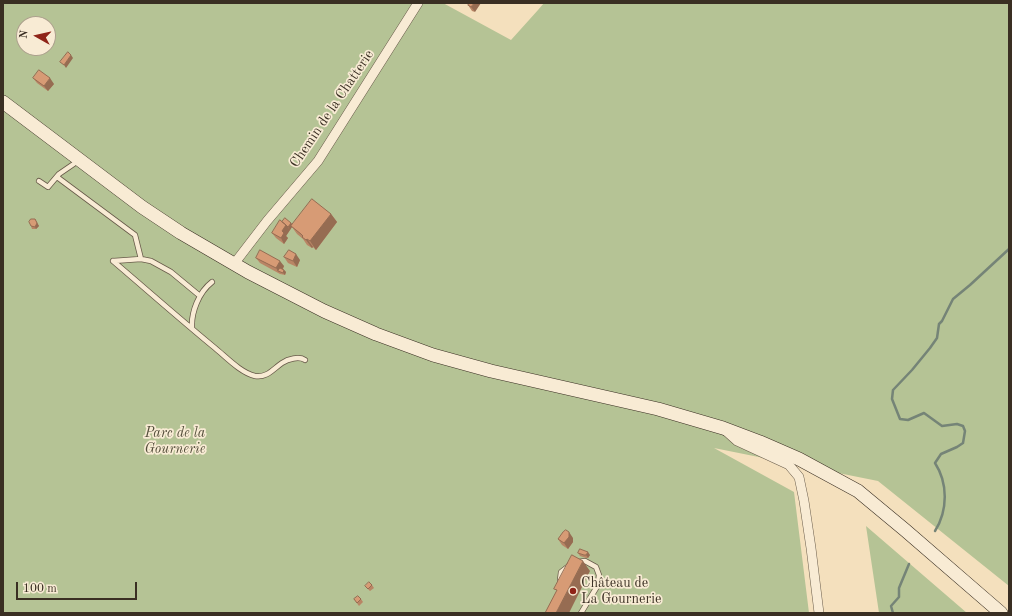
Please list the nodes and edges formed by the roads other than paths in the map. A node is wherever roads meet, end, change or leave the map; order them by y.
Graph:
1 (418, 3) edge
2 (3, 102) edge
3 (80, 160) junction
4 (56, 177) junction
5 (39, 181) dead end
6 (141, 259) junction
7 (234, 264) junction
8 (212, 282) dead end
9 (200, 296) junction
10 (192, 328) junction
11 (305, 360) dead end
12 (723, 428) junction
13 (560, 580) edge
14 (581, 613) edge
15 (819, 613) edge
16 (1001, 613) edge

1 - 7 street, Chemin de la Chatterie
2 - 3 main road
3 - 4 lane
3 - 7 main road
4 - 5 lane
4 - 6 lane
6 - 9 lane
6 - 10 lane
7 - 12 main road
8 - 9 lane
9 - 10 lane
10 - 11 lane
12 - 15 street
12 - 16 main road
13 - 14 lane

